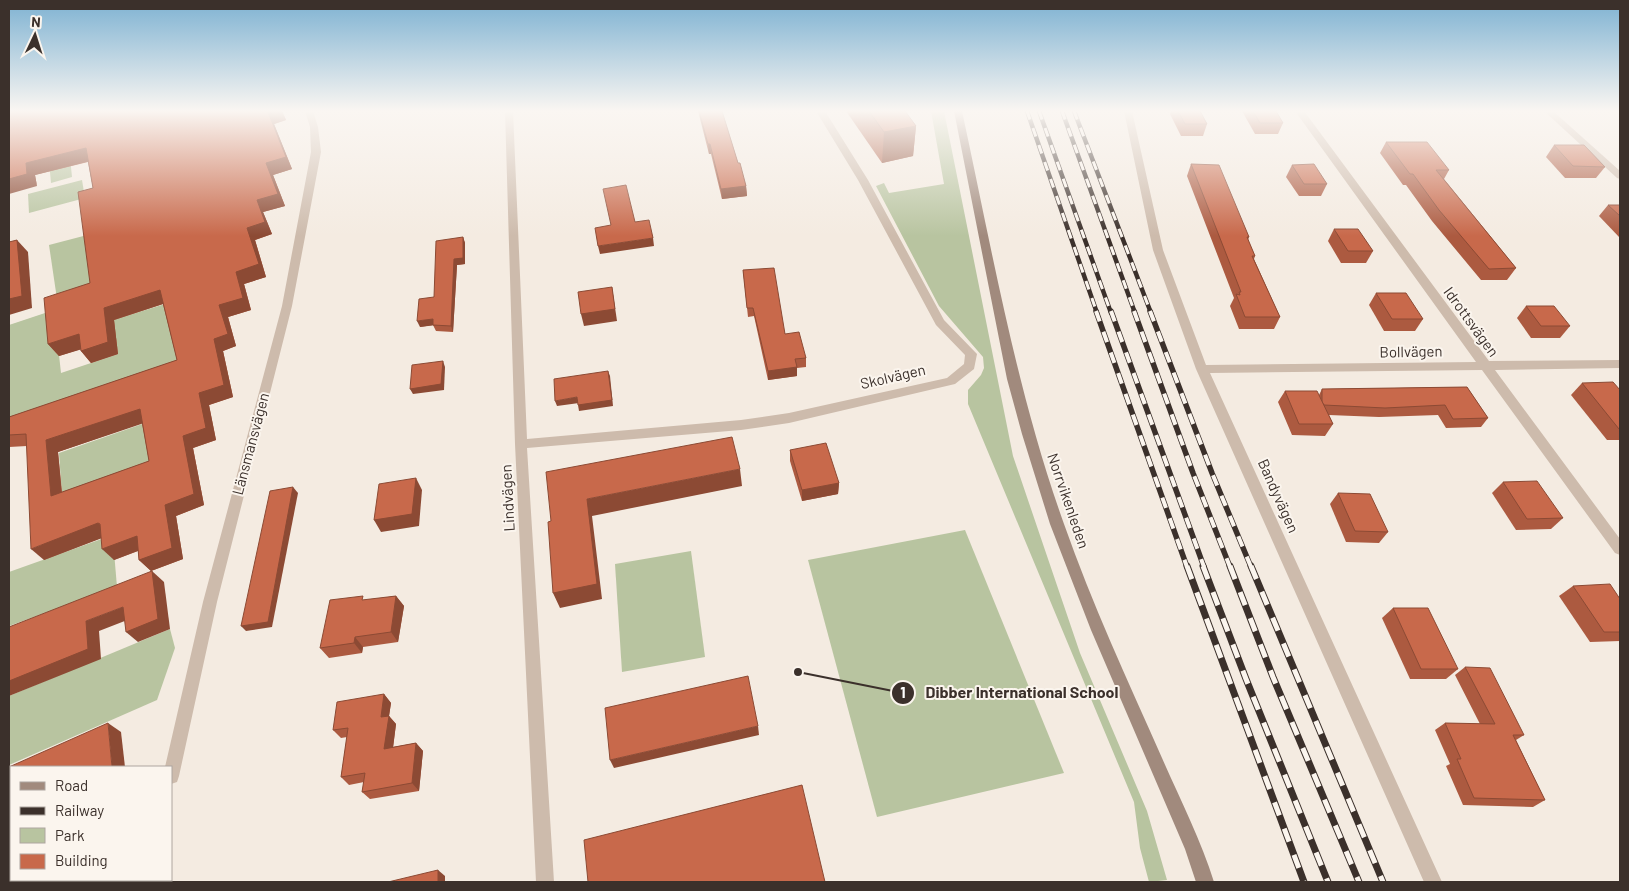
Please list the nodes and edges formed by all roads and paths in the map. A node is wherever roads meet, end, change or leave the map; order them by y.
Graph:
1 (316, 153) edge
2 (510, 153) edge
3 (846, 153) edge
4 (967, 153) edge
5 (1137, 153) edge
6 (1329, 153) edge
7 (1594, 153) edge
8 (1620, 176) edge
9 (1620, 364) edge
10 (1485, 366) junction
11 (1202, 369) junction
12 (521, 444) junction
13 (1620, 549) edge
14 (172, 772) edge
15 (545, 882) edge
16 (1205, 882) edge
17 (1433, 882) edge

1 - 14 street, Länsmansvägen
2 - 12 street, Lindvägen
3 - 12 street, Skolvägen
4 - 16 main road, Norrvikenleden
5 - 11 street, Bandyvägen
6 - 10 street, Idrottsvägen
7 - 8 street
9 - 10 street, Bollvägen
10 - 11 street, Bollvägen
10 - 13 street, Idrottsvägen
11 - 17 street, Bandyvägen
12 - 15 street, Lindvägen

